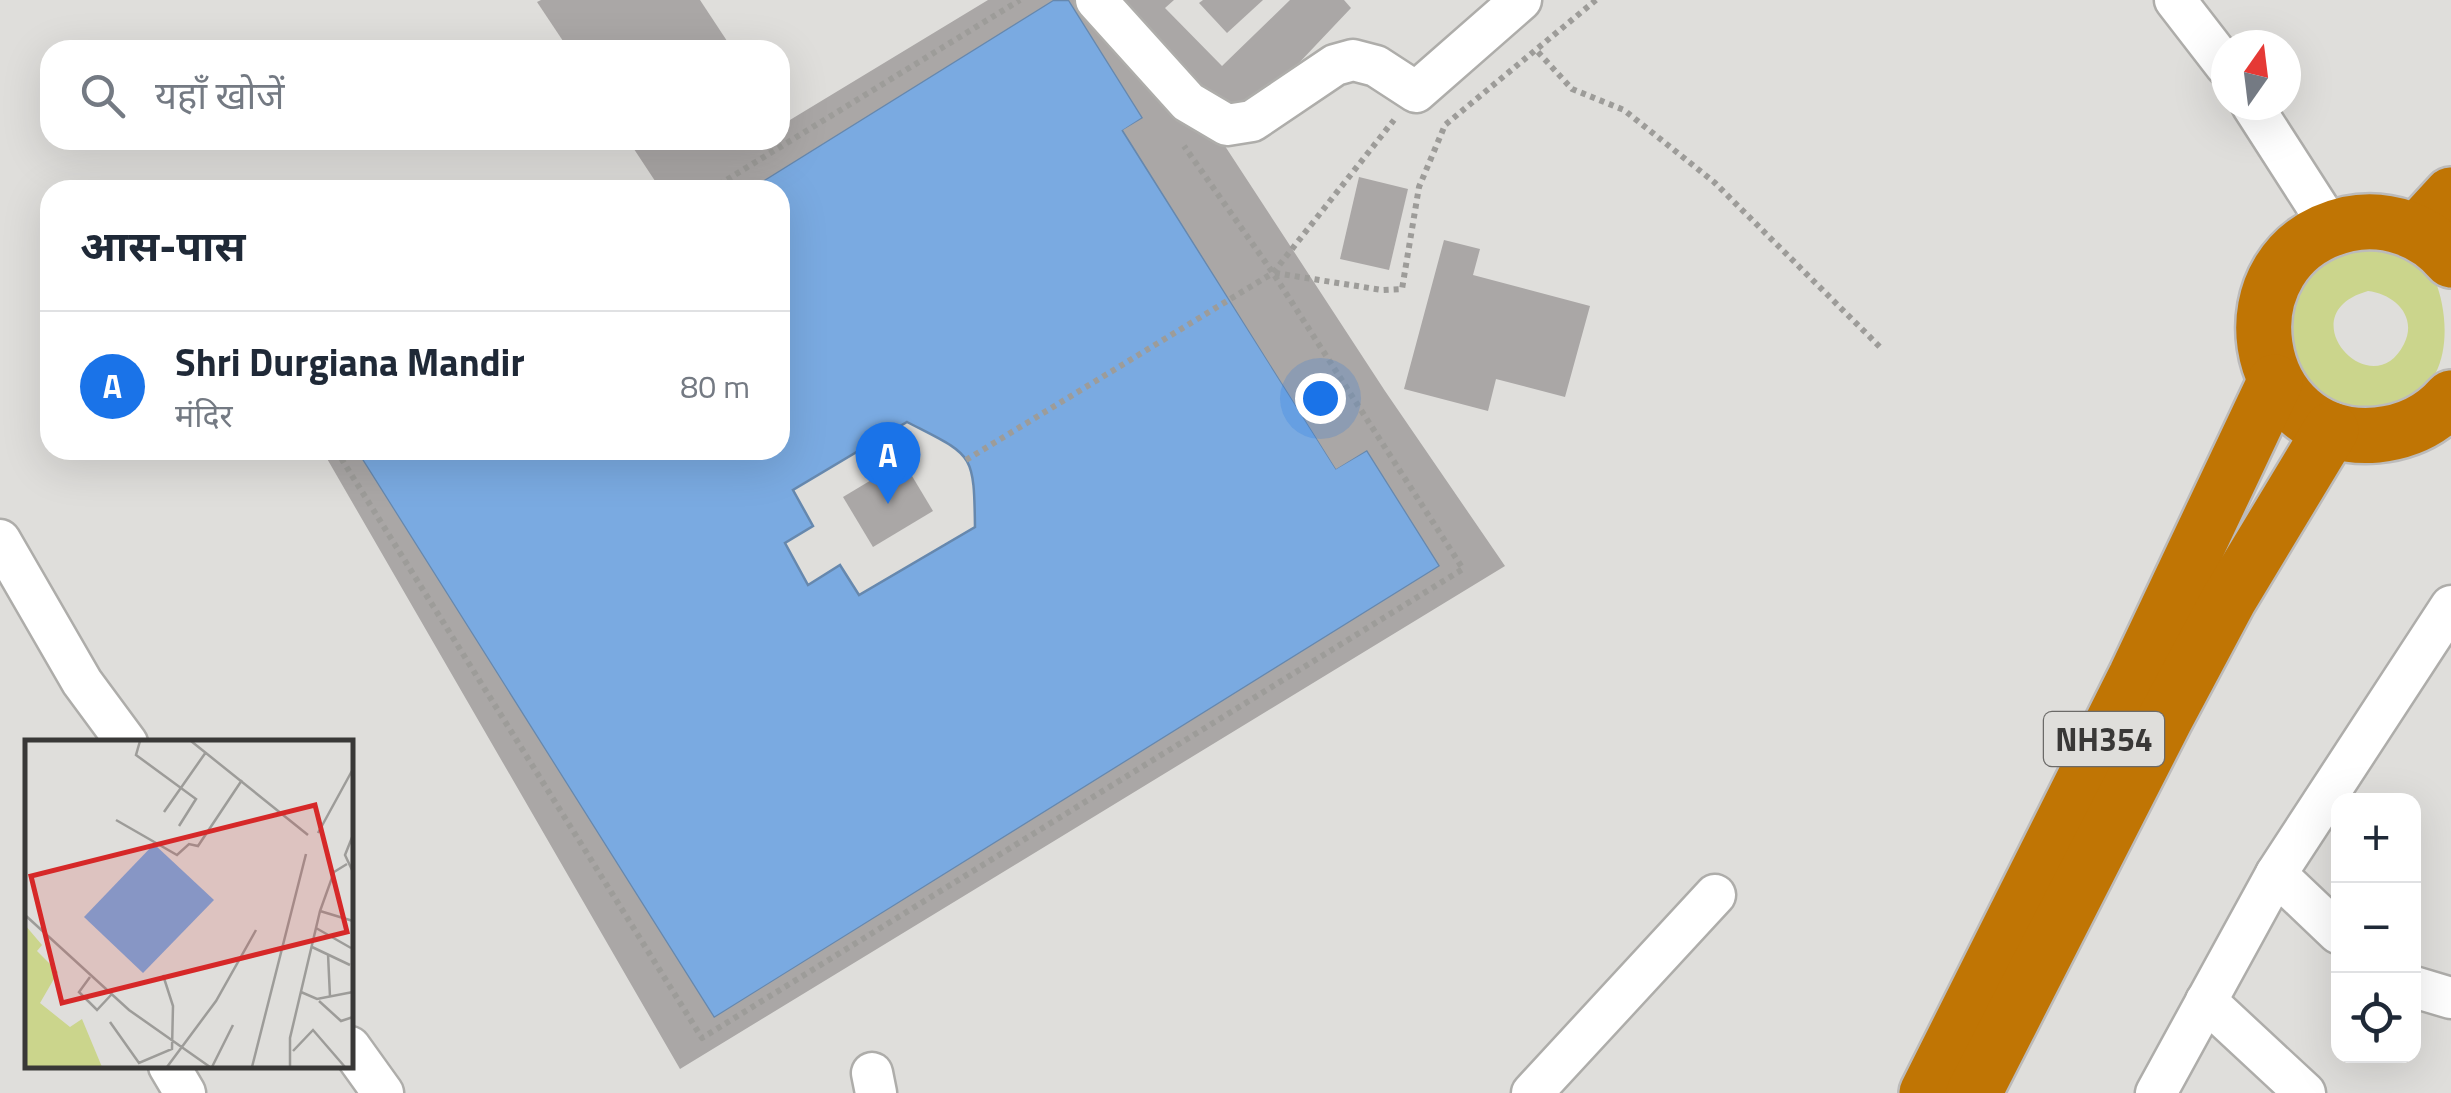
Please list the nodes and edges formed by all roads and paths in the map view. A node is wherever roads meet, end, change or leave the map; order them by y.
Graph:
1 (1020, 0) edge
2 (1096, 0) edge
3 (1521, 0) edge
4 (1596, 0) edge
5 (2176, 0) edge
6 (2211, 46) edge
7 (1538, 52) junction
8 (1416, 92) junction
9 (2262, 120) edge
10 (790, 141) edge
11 (775, 150) edge
12 (726, 180) edge
13 (2331, 228) junction
14 (2440, 229) edge
15 (1273, 273) junction
16 (1883, 350) dead end
17 (2276, 382) junction
18 (2451, 398) edge
19 (2332, 430) junction
20 (342, 460) edge
21 (966, 460) dead end
22 (0, 540) edge
23 (2451, 606) edge
24 (124, 740) edge
25 (2276, 874) junction
26 (1715, 895) dead end
27 (2331, 926) edge
28 (2421, 989) edge
29 (2451, 998) edge
30 (2206, 1001) junction
31 (352, 1051) edge
32 (170, 1068) edge
33 (185, 1093) edge
34 (384, 1093) edge
35 (1532, 1093) edge
36 (1927, 1093) edge
37 (1974, 1093) edge
38 (2156, 1093) edge
39 (2305, 1093) edge

1 - 10 path
2 - 8 street
3 - 8 street
4 - 7 path
5 - 6 street
7 - 15 path
7 - 16 path
8 - 15 path
9 - 13 street
11 - 12 path
13 - 14 highway
13 - 17 highway
15 - 20 path
15 - 21 path
17 - 19 highway
17 - 36 highway, NH354
18 - 19 highway
19 - 37 highway, NH354
22 - 24 street
23 - 25 street
25 - 27 street
25 - 30 street
26 - 35 street
28 - 29 street
30 - 38 street
30 - 39 street
31 - 34 street
32 - 33 street

